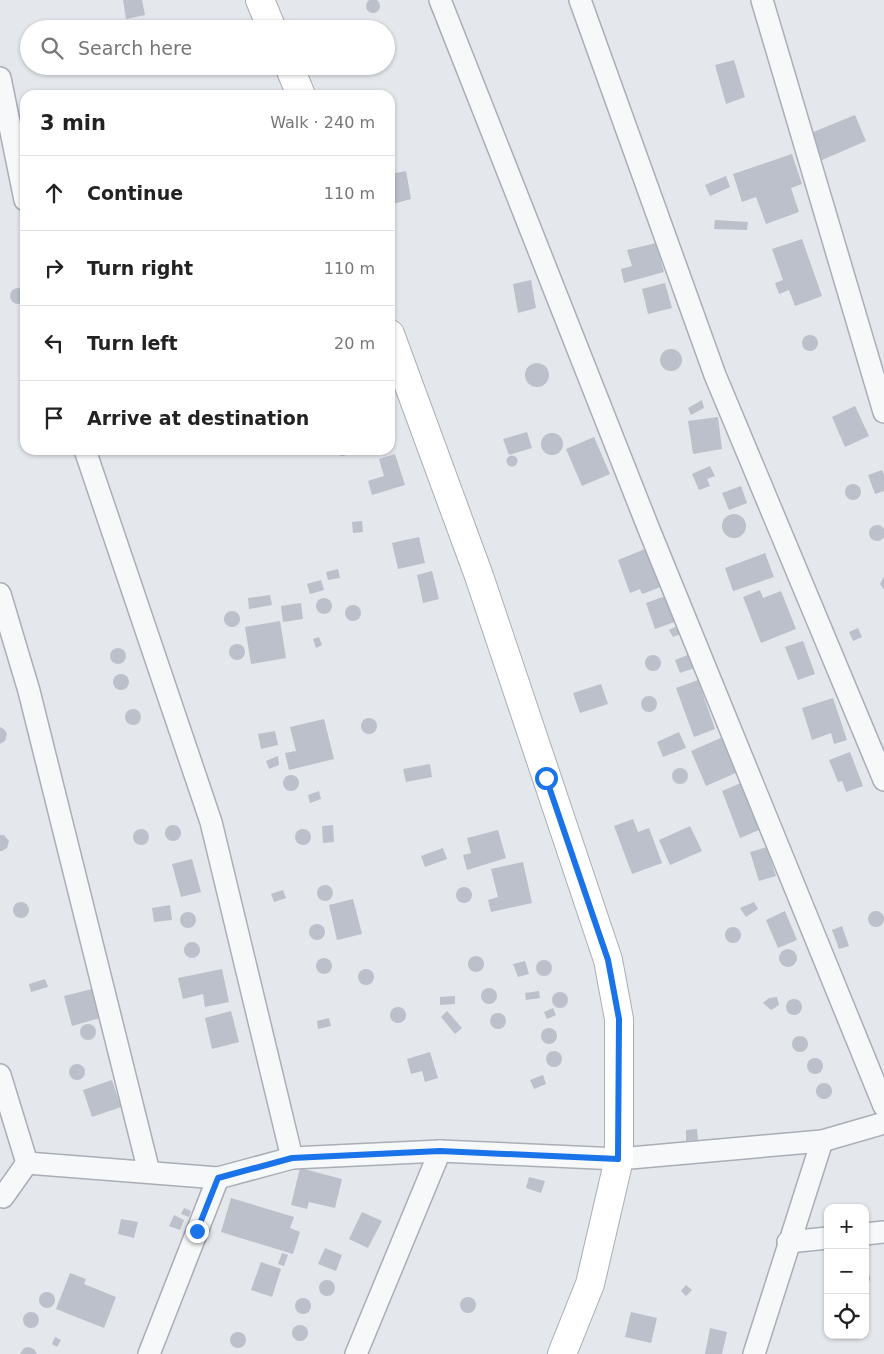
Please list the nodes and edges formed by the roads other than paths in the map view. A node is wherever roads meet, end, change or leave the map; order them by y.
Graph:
1 (260, 0) edge
2 (440, 0) edge
3 (580, 0) edge
4 (762, 0) edge
5 (268, 20) edge
6 (293, 75) edge
7 (0, 78) edge
8 (299, 90) edge
9 (20, 176) edge
10 (395, 348) edge
11 (884, 412) edge
12 (87, 455) edge
13 (0, 594) edge
14 (884, 780) edge
15 (0, 1075) edge
16 (884, 1106) edge
17 (884, 1122) edge
18 (822, 1141) junction
19 (440, 1151) junction
20 (292, 1158) junction
21 (618, 1159) junction
22 (27, 1162) junction
23 (149, 1172) junction
24 (218, 1178) junction
25 (1, 1199) edge
26 (884, 1232) edge
27 (869, 1234) edge
28 (824, 1238) edge
29 (788, 1242) junction
30 (150, 1354) edge
31 (356, 1354) edge
32 (562, 1354) edge
33 (754, 1354) edge

1 - 5 street
2 - 16 street
3 - 14 street
4 - 11 street
6 - 8 street
7 - 9 street
10 - 21 street
12 - 20 street
13 - 23 street
15 - 22 street
17 - 18 street
18 - 21 street
18 - 29 street
19 - 20 street
19 - 21 street
19 - 31 street
20 - 24 street
21 - 32 street
22 - 23 street
22 - 25 street
23 - 24 street
24 - 30 street
26 - 27 street
28 - 29 street
29 - 33 street

